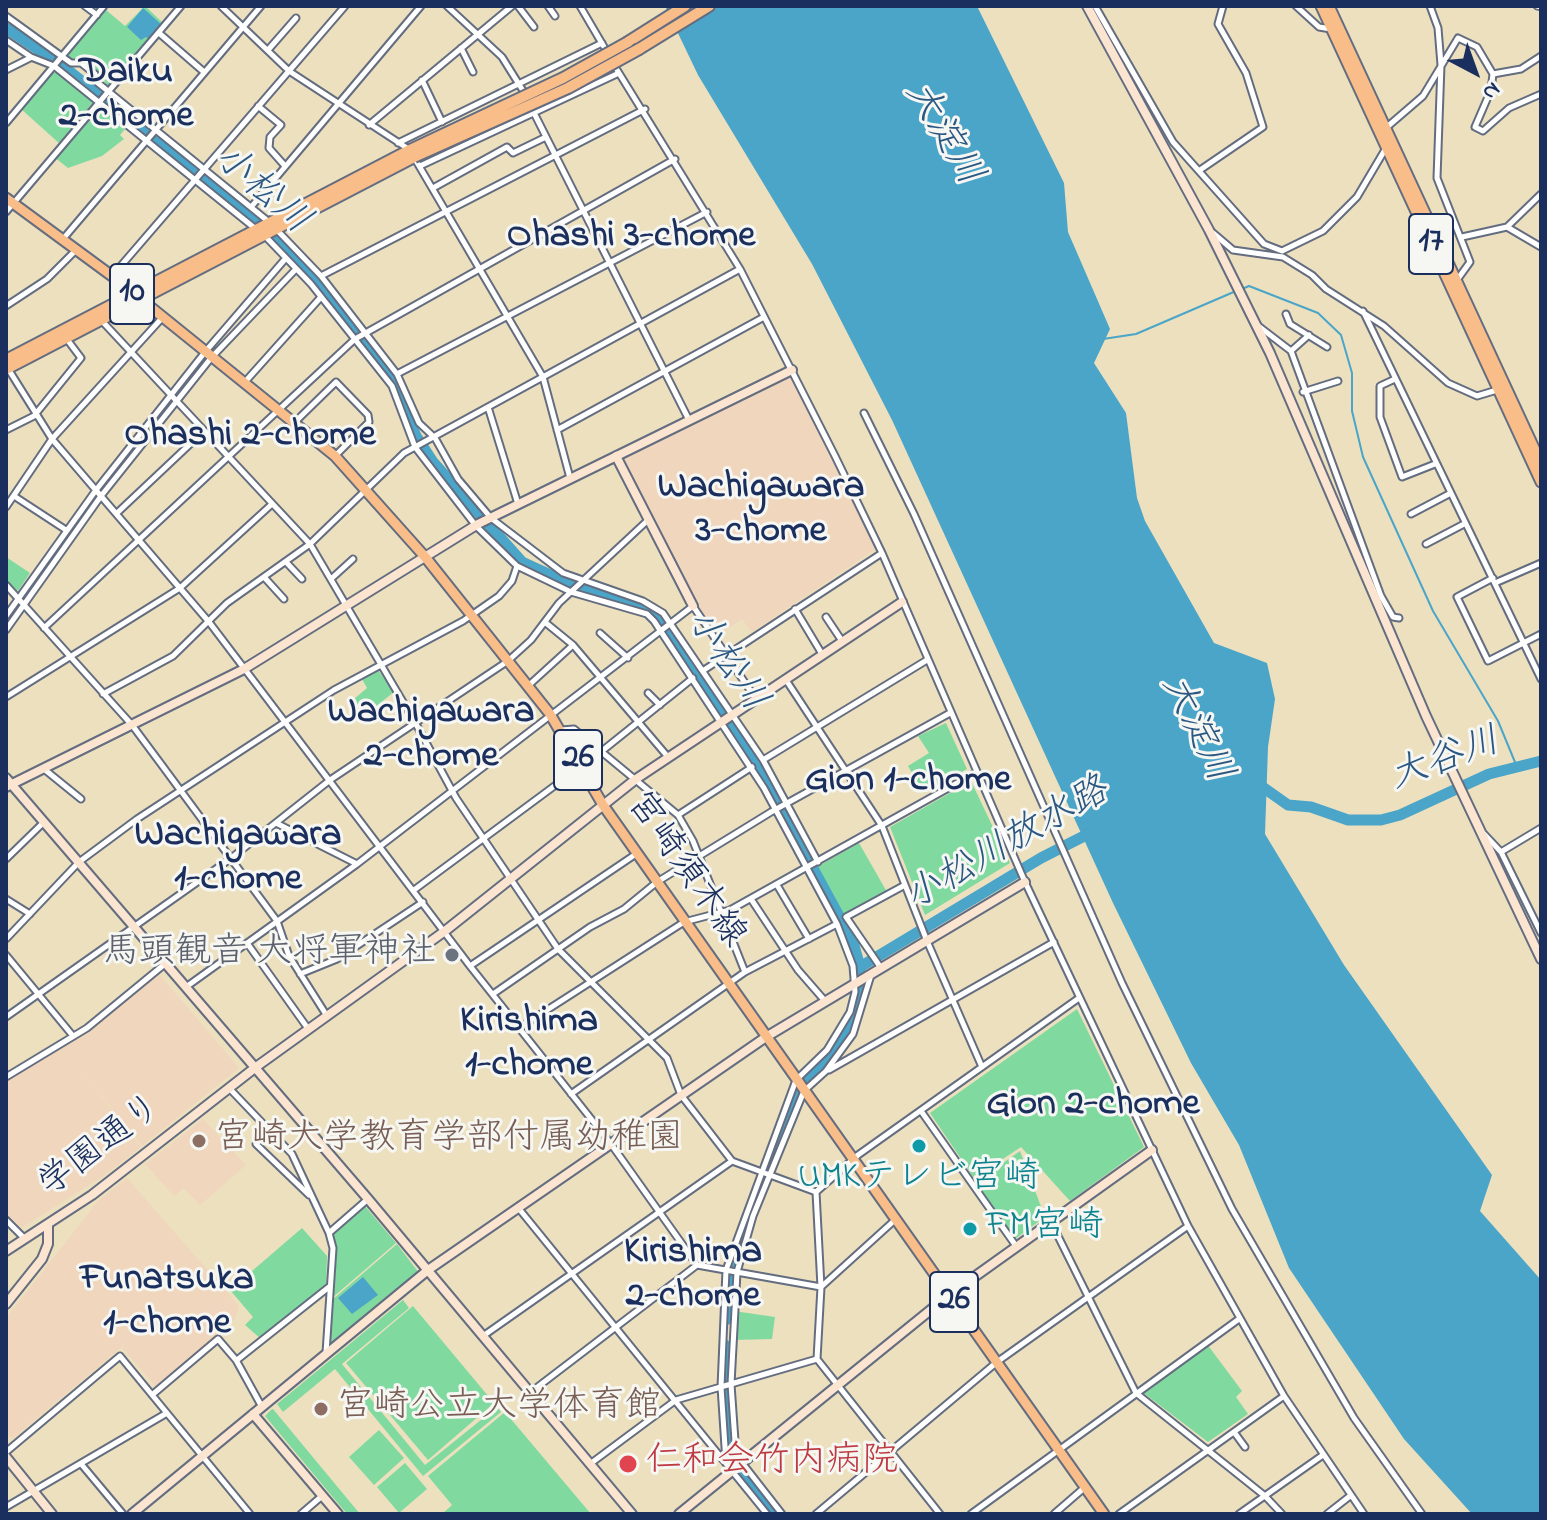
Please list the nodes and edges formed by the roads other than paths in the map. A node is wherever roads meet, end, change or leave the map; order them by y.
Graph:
1 (85, 6) edge
2 (104, 6) edge
3 (181, 6) edge
4 (221, 6) edge
5 (261, 6) edge
6 (345, 6) edge
7 (421, 6) edge
8 (447, 6) edge
9 (515, 6) edge
10 (548, 6) edge
11 (580, 6) edge
12 (685, 6) edge
13 (709, 6) edge
14 (1087, 6) edge
15 (1095, 6) edge
16 (1223, 6) edge
17 (1296, 6) edge
18 (1321, 6) edge
19 (1329, 6) edge
20 (1430, 6) edge
21 (97, 15) junction
22 (555, 16) dead end
23 (7, 18) edge
24 (296, 18) dead end
25 (243, 27) junction
26 (534, 27) dead end
27 (1335, 28) junction
28 (159, 33) junction
29 (477, 34) junction
30 (6, 40) edge
31 (602, 43) junction
32 (461, 48) junction
33 (268, 50) junction
34 (1541, 56) edge
35 (31, 57) junction
36 (62, 57) junction
37 (1441, 65) junction
38 (54, 66) junction
39 (6, 70) edge
40 (289, 71) junction
41 (204, 72) junction
42 (473, 72) dead end
43 (619, 73) junction
44 (1493, 74) junction
45 (422, 80) junction
46 (521, 85) junction
47 (108, 91) junction
48 (1541, 94) edge
49 (99, 102) junction
50 (338, 104) junction
51 (258, 106) junction
52 (645, 109) junction
53 (535, 115) junction
54 (442, 122) junction
55 (6, 123) edge
56 (369, 125) junction
57 (1386, 127) junction
58 (156, 130) junction
59 (546, 137) junction
60 (147, 140) junction
61 (398, 143) junction
62 (1386, 148) junction
63 (556, 155) junction
64 (414, 158) junction
65 (675, 159) junction
66 (285, 166) junction
67 (205, 168) junction
68 (1200, 170) junction
69 (197, 178) junction
70 (432, 188) junction
71 (1541, 194) edge
72 (9, 200) edge
73 (252, 206) junction
74 (445, 210) junction
75 (583, 210) junction
76 (6, 212) edge
77 (707, 212) junction
78 (1507, 227) junction
79 (266, 228) junction
80 (1209, 230) junction
81 (1462, 237) junction
82 (63, 239) junction
83 (1541, 247) edge
84 (77, 250) junction
85 (1282, 254) junction
86 (286, 258) junction
87 (610, 263) junction
88 (296, 269) junction
89 (479, 269) junction
90 (740, 269) junction
91 (112, 276) junction
92 (321, 276) junction
93 (1453, 282) junction
94 (137, 296) junction
95 (321, 297) junction
96 (6, 306) edge
97 (1363, 311) junction
98 (1286, 314) dead end
99 (507, 316) junction
100 (162, 317) junction
101 (764, 317) junction
102 (101, 320) junction
103 (640, 323) junction
104 (1256, 324) junction
105 (363, 333) junction
106 (1309, 335) junction
107 (66, 338) junction
108 (355, 339) junction
109 (1327, 347) dead end
110 (1291, 351) junction
111 (131, 352) junction
112 (208, 355) junction
113 (6, 366) edge
114 (792, 370) junction
115 (664, 371) junction
116 (397, 374) junction
117 (543, 377) junction
118 (1395, 379) junction
119 (1338, 381) dead end
120 (244, 383) junction
121 (1502, 388) junction
122 (1303, 392) junction
123 (172, 396) junction
124 (178, 402) junction
125 (488, 407) junction
126 (276, 409) junction
127 (35, 411) junction
128 (864, 413) dead end
129 (689, 420) junction
130 (294, 423) junction
131 (6, 430) edge
132 (557, 430) junction
133 (204, 431) junction
134 (434, 437) junction
135 (52, 439) junction
136 (415, 447) junction
137 (1535, 448) edge
138 (228, 456) junction
139 (335, 456) junction
140 (616, 456) junction
141 (1541, 463) edge
142 (1435, 464) junction
143 (570, 479) junction
144 (1541, 482) edge
145 (365, 488) junction
146 (96, 490) junction
147 (1449, 494) junction
148 (14, 496) junction
149 (101, 496) junction
150 (272, 504) junction
151 (518, 505) junction
152 (6, 507) edge
153 (117, 513) junction
154 (1411, 514) dead end
155 (490, 519) junction
156 (647, 521) junction
157 (1465, 524) junction
158 (477, 525) junction
159 (66, 530) junction
160 (141, 540) junction
161 (310, 544) junction
162 (1426, 544) dead end
163 (1357, 545) junction
164 (882, 553) junction
165 (426, 558) junction
166 (353, 559) dead end
167 (286, 562) junction
168 (1541, 563) edge
169 (517, 566) junction
170 (264, 577) junction
171 (302, 579) dead end
172 (331, 579) junction
173 (1494, 581) junction
174 (582, 582) junction
175 (6, 585) edge
176 (180, 588) junction
177 (571, 592) junction
178 (18, 599) junction
179 (284, 599) dead end
180 (902, 602) junction
181 (24, 605) junction
182 (347, 606) junction
183 (693, 606) junction
184 (795, 609) junction
185 (472, 615) junction
186 (6, 616) edge
187 (826, 617) dead end
188 (1399, 618) dead end
189 (209, 622) junction
190 (545, 622) junction
191 (671, 624) junction
192 (44, 628) junction
193 (6, 630) edge
194 (662, 631) junction
195 (600, 633) dead end
196 (1541, 634) edge
197 (843, 642) junction
198 (1524, 643) junction
199 (573, 645) junction
200 (726, 655) junction
201 (823, 655) junction
202 (70, 657) junction
203 (628, 658) junction
204 (927, 660) junction
205 (508, 661) junction
206 (382, 665) junction
207 (244, 669) junction
208 (704, 670) junction
209 (693, 678) junction
210 (602, 679) junction
211 (1541, 679) edge
212 (786, 680) junction
213 (528, 686) junction
214 (648, 693) dead end
215 (103, 694) junction
216 (6, 697) edge
217 (756, 700) junction
218 (660, 705) junction
219 (950, 713) junction
220 (550, 714) junction
221 (733, 715) junction
222 (286, 722) junction
223 (639, 722) junction
224 (723, 722) junction
225 (416, 724) junction
226 (132, 725) junction
227 (817, 727) junction
228 (561, 730) junction
229 (602, 751) junction
230 (669, 757) junction
231 (763, 760) junction
232 (581, 766) junction
233 (752, 767) junction
234 (44, 768) junction
235 (846, 771) junction
236 (977, 772) junction
237 (636, 779) junction
238 (330, 780) junction
239 (8, 783) edge
240 (180, 790) junction
241 (452, 790) junction
242 (81, 799) dead end
243 (787, 803) junction
244 (603, 805) junction
245 (775, 810) junction
246 (678, 815) junction
247 (45, 822) junction
248 (276, 823) junction
249 (1477, 823) junction
250 (882, 826) junction
251 (1541, 828) edge
252 (483, 840) junction
253 (380, 847) junction
254 (1501, 852) junction
255 (637, 853) junction
256 (700, 857) junction
257 (6, 859) edge
258 (230, 859) junction
259 (79, 862) junction
260 (818, 862) junction
261 (357, 864) junction
262 (806, 868) junction
263 (510, 879) junction
264 (1025, 880) junction
265 (657, 882) junction
266 (777, 885) junction
267 (905, 885) junction
268 (414, 890) junction
269 (6, 899) edge
270 (751, 899) junction
271 (423, 902) junction
272 (723, 912) junction
273 (30, 914) junction
274 (537, 920) junction
275 (277, 921) junction
276 (684, 922) junction
277 (837, 924) junction
278 (135, 927) junction
279 (445, 931) junction
280 (1541, 933) edge
281 (6, 939) edge
282 (809, 939) junction
283 (927, 941) junction
284 (1054, 942) junction
285 (247, 943) junction
286 (558, 949) junction
287 (785, 951) junction
288 (6, 955) edge
289 (1541, 959) edge
290 (166, 963) junction
291 (470, 966) junction
292 (881, 968) junction
293 (745, 972) junction
294 (300, 974) junction
295 (861, 980) junction
296 (590, 982) junction
297 (729, 983) junction
298 (186, 987) junction
299 (40, 994) junction
300 (493, 994) junction
301 (1079, 998) junction
302 (953, 1000) junction
303 (825, 1001) junction
304 (6, 1017) edge
305 (327, 1017) junction
306 (519, 1028) junction
307 (309, 1030) junction
308 (73, 1036) junction
309 (766, 1037) junction
310 (649, 1039) junction
311 (256, 1067) junction
312 (982, 1067) junction
313 (826, 1071) junction
314 (6, 1077) edge
315 (799, 1084) junction
316 (229, 1088) junction
317 (571, 1094) junction
318 (681, 1095) junction
319 (921, 1111) junction
320 (270, 1131) junction
321 (611, 1144) junction
322 (1152, 1150) junction
323 (853, 1160) junction
324 (732, 1161) junction
325 (762, 1173) junction
326 (772, 1176) junction
327 (816, 1192) junction
328 (310, 1196) junction
329 (368, 1199) junction
330 (520, 1210) junction
331 (660, 1211) junction
332 (896, 1219) junction
333 (6, 1220) edge
334 (1051, 1222) junction
335 (48, 1224) junction
336 (1188, 1226) junction
337 (329, 1233) junction
338 (25, 1239) junction
339 (1016, 1246) junction
340 (6, 1251) edge
341 (697, 1265) junction
342 (428, 1270) junction
343 (726, 1270) junction
344 (737, 1272) junction
345 (571, 1273) junction
346 (330, 1286) junction
347 (821, 1287) junction
348 (949, 1295) junction
349 (1087, 1296) junction
350 (6, 1304) edge
351 (1239, 1319) junction
352 (614, 1326) junction
353 (483, 1336) junction
354 (326, 1354) junction
355 (817, 1359) junction
356 (236, 1360) junction
357 (997, 1362) junction
358 (726, 1385) junction
359 (838, 1385) junction
360 (530, 1393) junction
361 (1136, 1393) junction
362 (152, 1395) junction
363 (1284, 1396) junction
364 (676, 1400) junction
365 (262, 1407) junction
366 (167, 1413) junction
367 (253, 1414) junction
368 (1233, 1432) junction
369 (1245, 1447) dead end
370 (1057, 1449) junction
371 (1208, 1450) junction
372 (891, 1452) junction
373 (6, 1454) edge
374 (1323, 1455) junction
375 (203, 1456) junction
376 (726, 1462) junction
377 (741, 1463) junction
378 (590, 1464) junction
379 (82, 1465) junction
380 (732, 1471) junction
381 (1085, 1487) junction
382 (34, 1491) junction
383 (322, 1496) junction
384 (1265, 1496) junction
385 (1350, 1496) junction
386 (8, 1506) edge
387 (15, 1514) edge
388 (52, 1514) edge
389 (123, 1514) edge
390 (132, 1514) edge
391 (250, 1514) edge
392 (301, 1514) edge
393 (338, 1514) edge
394 (632, 1514) edge
395 (679, 1514) edge
396 (767, 1514) edge
397 (782, 1514) edge
398 (816, 1514) edge
399 (940, 1514) edge
400 (971, 1514) edge
401 (1054, 1514) edge
402 (1104, 1514) edge
403 (1119, 1514) edge
404 (1239, 1514) edge
405 (1282, 1514) edge
406 (1327, 1514) edge
407 (1364, 1514) edge
408 (1422, 1514) edge

1 - 21 street
2 - 21 street
3 - 28 street
4 - 25 street
5 - 25 street
6 - 40 street
7 - 50 street
8 - 29 street
9 - 26 street
9 - 29 street
10 - 22 street
11 - 31 street
12 - 64 highway, 10, bridge
13 - 64 highway, 10, bridge
14 - 80 street
15 - 68 street
16 - 68 street
17 - 27 street
18 - 27 main road, 17
19 - 27 main road, 17
20 - 37 street
21 - 36 street
23 - 36 street
24 - 33 street
25 - 33 street
25 - 41 street
27 - 57 main road, 17
27 - 62 main road, 17
28 - 41 street
28 - 47 street
29 - 32 street
29 - 46 street
30 - 35 street
31 - 43 street
31 - 46 street
32 - 42 street
32 - 45 street
33 - 40 street
34 - 44 street
35 - 38 street
35 - 39 street
36 - 38 street
36 - 47 street
37 - 44 street
37 - 57 street
37 - 81 street
38 - 49 street
38 - 55 street
40 - 50 street
40 - 51 street
41 - 58 street
43 - 52 street
43 - 53 street
44 - 48 street
45 - 54 street
45 - 56 street
46 - 53 street
46 - 54 street
47 - 49 street
47 - 58 street
49 - 60 street
49 - 72 street
50 - 56 street
50 - 66 street
51 - 66 street
51 - 67 street
52 - 63 street
52 - 65 street
53 - 59 street
53 - 64 street
54 - 61 street
56 - 61 street
57 - 93 main road, 17
58 - 60 street
58 - 67 street
59 - 63 street
59 - 70 street
60 - 69 street
60 - 82 street
61 - 64 street
62 - 85 street
62 - 93 main road, 17
63 - 74 street
63 - 75 street
64 - 70 street
64 - 79 highway, 10
65 - 75 street
65 - 77 street
66 - 73 street
67 - 69 street
67 - 73 street
68 - 85 street
69 - 79 street
69 - 91 street
70 - 74 street
71 - 78 street
72 - 76 street
72 - 82 main road, 宮崎須木線 / 26
73 - 79 street
74 - 89 street
74 - 92 street
75 - 87 street
75 - 89 street
77 - 87 street
77 - 90 street
78 - 81 street
78 - 83 street
79 - 86 street
79 - 92 street
79 - 94 highway, 10
80 - 85 street
80 - 104 street
81 - 93 street
82 - 84 main road, 宮崎須木線 / 26
84 - 91 main road, 宮崎須木線 / 26
84 - 96 street
85 - 97 street
86 - 88 street
86 - 112 street
87 - 99 street
87 - 103 street
88 - 95 street
88 - 112 street
89 - 99 street
89 - 105 street
90 - 101 street
90 - 103 street
91 - 94 main road, 宮崎須木線 / 26
92 - 105 street
93 - 121 main road, 17
94 - 100 main road, 宮崎須木線 / 26
94 - 102 highway, 10
94 - 113 highway, 10
95 - 108 street
95 - 120 street
97 - 118 street
97 - 121 street
98 - 106 street
99 - 116 street
99 - 117 street
100 - 111 street
100 - 112 main road, 宮崎須木線 / 26
101 - 114 street
101 - 115 street
102 - 107 highway, 10
102 - 111 street
103 - 115 street
103 - 117 street
104 - 110 street
104 - 163 street
105 - 108 street
105 - 116 street
106 - 109 street
106 - 110 street
107 - 113 highway, 10
107 - 127 street
108 - 126 street
108 - 136 street
110 - 122 street
111 - 123 street
111 - 135 street
112 - 120 main road, 宮崎須木線 / 26
112 - 123 street
112 - 124 street
113 - 127 street
114 - 129 street
114 - 164 street
115 - 129 street
115 - 132 street
116 - 134 street
117 - 125 street
117 - 132 street
118 - 142 street
118 - 142 street
119 - 122 street
120 - 126 main road, 宮崎須木線 / 26
121 - 137 main road, 17
122 - 163 street
123 - 124 street
123 - 146 street
124 - 133 street
124 - 149 street
125 - 134 street
125 - 151 street
126 - 130 main road, 宮崎須木線 / 26
126 - 138 street
127 - 131 street
127 - 135 street
128 - 408 street
129 - 140 street
130 - 139 main road, 宮崎須木線 / 26
130 - 139 street
132 - 143 street
133 - 138 street
133 - 153 street
134 - 136 street
134 - 155 street
135 - 146 street
135 - 148 street
136 - 145 street
136 - 158 street
137 - 141 main road, 17
137 - 144 main road, 17
138 - 150 street
138 - 160 street
139 - 145 main road, 宮崎須木線 / 26
140 - 143 street
140 - 156 street
142 - 147 street
143 - 151 street
145 - 161 street
145 - 165 main road, 宮崎須木線 / 26
146 - 149 street
146 - 159 street
147 - 154 street
147 - 157 street
148 - 152 street
148 - 159 street
149 - 153 street
149 - 181 street
150 - 161 street
150 - 176 street
151 - 155 street
153 - 160 street
155 - 158 street
155 - 174 street
156 - 174 street
156 - 183 street
157 - 162 street
157 - 173 street
158 - 165 street
158 - 169 street
159 - 178 street
160 - 176 street
160 - 192 street
161 - 167 street
161 - 172 street
163 - 188 street
163 - 249 street
164 - 180 street
164 - 184 street
165 - 182 street
165 - 185 main road, 宮崎須木線 / 26
166 - 172 street
167 - 170 street
167 - 171 street
168 - 173 street
169 - 177 street
169 - 185 street
170 - 179 street
170 - 189 street
172 - 182 street
173 - 198 street
173 - 198 street
174 - 177 street
174 - 191 street
175 - 178 street
176 - 189 street
176 - 202 street
177 - 190 street
177 - 194 street
178 - 181 street
178 - 186 street
180 - 197 street, 学園通り
180 - 204 street
181 - 192 street
181 - 193 street
182 - 206 street
182 - 207 street
183 - 191 street
183 - 200 street
184 - 200 street
184 - 201 street
185 - 205 main road, 宮崎須木線 / 26
185 - 206 street
187 - 197 street
189 - 207 street
189 - 215 street
190 - 199 street
190 - 205 street
191 - 194 street
191 - 208 street
192 - 202 street
194 - 203 street
194 - 209 street
195 - 203 street
196 - 198 street
197 - 201 street, 学園通り
198 - 211 street
199 - 210 street
199 - 213 street
200 - 208 street
200 - 217 street
201 - 212 street, 学園通り
202 - 215 street
202 - 216 street
203 - 210 street
204 - 219 street
204 - 227 street
205 - 213 main road, 宮崎須木線 / 26
205 - 225 street
206 - 222 street
206 - 225 street
207 - 222 street
207 - 226 street
208 - 221 street
209 - 218 street
209 - 224 street
210 - 220 street
210 - 223 street
212 - 217 street, 学園通り
212 - 227 street
213 - 220 main road, 宮崎須木線 / 26
214 - 218 street
215 - 226 street
217 - 221 street, 学園通り
218 - 223 street
219 - 235 street
219 - 236 street
220 - 228 main road, 宮崎須木線 / 26
220 - 241 street
221 - 224 street, 学園通り
221 - 231 street
222 - 238 street
222 - 240 street
223 - 229 street
223 - 230 street
224 - 230 street, 学園通り
224 - 233 street
225 - 238 street
225 - 241 street
226 - 234 street
226 - 240 street
227 - 231 street
227 - 235 street
228 - 229 street
228 - 232 main road, 宮崎須木線 / 26
229 - 237 street
230 - 237 street, 学園通り
231 - 243 street
232 - 244 main road, 宮崎須木線 / 26
232 - 252 street
233 - 245 street
233 - 246 street
234 - 239 street
234 - 242 street
235 - 243 street
235 - 250 street
236 - 250 street
236 - 264 street
237 - 244 street, 学園通り
237 - 246 street
238 - 248 street
238 - 253 street
239 - 247 street
240 - 258 street
240 - 259 street
241 - 252 street
241 - 253 street
243 - 245 street
243 - 260 street
244 - 255 main road, 宮崎須木線 / 26
244 - 263 street, 学園通り
245 - 256 street
245 - 262 street
246 - 256 street
247 - 257 street
247 - 259 street
248 - 258 street
248 - 261 street
249 - 254 street
249 - 289 street
250 - 260 street
250 - 267 street
251 - 254 street
252 - 263 street
252 - 268 street
253 - 261 street
253 - 268 street
254 - 280 street
255 - 265 main road, 宮崎須木線 / 26
255 - 274 street
256 - 265 street
256 - 272 street
258 - 275 street
258 - 278 street
259 - 273 street
259 - 278 street
260 - 262 street
261 - 275 street
262 - 266 street
262 - 277 street
263 - 274 street
263 - 279 street, 学園通り
264 - 283 street
264 - 284 street
265 - 276 main road, 宮崎須木線 / 26
265 - 286 street
266 - 270 street
266 - 282 street
267 - 283 street
267 - 292 street
268 - 271 street
269 - 273 street
270 - 272 street
270 - 287 street
271 - 279 street
271 - 294 street
272 - 276 street
272 - 293 street
273 - 281 street
274 - 286 street
274 - 291 street
275 - 285 street
275 - 294 street
276 - 296 street
276 - 297 main road, 宮崎須木線 / 26
277 - 282 street
277 - 295 street
278 - 290 street
278 - 299 street
279 - 291 street
279 - 305 street, 学園通り
282 - 287 street
283 - 292 street
283 - 302 street
284 - 301 street
284 - 302 street
285 - 298 street
285 - 307 street
286 - 296 street
286 - 300 street
287 - 293 street
287 - 303 street
288 - 299 street
290 - 298 street
290 - 308 street
291 - 300 street
292 - 295 street
293 - 297 street
294 - 305 street
295 - 303 street
295 - 313 street
295 - 315 street
296 - 306 street
296 - 310 street
297 - 309 main road, 宮崎須木線 / 26
297 - 310 street
298 - 311 street
299 - 304 street
299 - 308 street
300 - 306 street
301 - 312 street
301 - 322 street
302 - 312 street
302 - 313 street
303 - 309 street
305 - 307 street, 学園通り
306 - 317 street
307 - 311 street, 学園通り
308 - 314 street
309 - 315 main road, 宮崎須木線 / 26
309 - 318 street
310 - 317 street
310 - 318 street
311 - 316 street, 学園通り
311 - 329 street
312 - 319 street
313 - 315 street
315 - 323 main road, 宮崎須木線 / 26
315 - 325 street
315 - 326 street
316 - 320 street
316 - 335 street, 学園通り
317 - 321 street
318 - 321 street
318 - 324 street
319 - 323 street
319 - 339 street
320 - 328 street
320 - 328 street
321 - 330 street
321 - 331 street
322 - 334 street
322 - 336 street
323 - 327 street
323 - 332 main road, 宮崎須木線 / 26
324 - 325 street
324 - 331 street
325 - 326 street
325 - 343 street
326 - 327 street
326 - 344 street
327 - 347 street
328 - 337 street
329 - 337 street
329 - 342 street
330 - 342 street
330 - 345 street
331 - 341 street
331 - 345 street
332 - 347 street
332 - 348 main road, 宮崎須木線 / 26
333 - 338 street
334 - 339 street
334 - 349 street
335 - 338 street, 学園通り
335 - 350 street
336 - 349 street
336 - 351 street
337 - 346 street
338 - 340 street, 学園通り
339 - 348 street
341 - 343 street
341 - 352 street
342 - 353 street
342 - 354 street
343 - 344 street
343 - 358 street
344 - 347 street
344 - 358 street
345 - 352 street
345 - 353 street
346 - 354 street
346 - 356 street
347 - 355 street
348 - 357 main road, 宮崎須木線 / 26
348 - 359 street
349 - 357 street
349 - 361 street
351 - 361 street
351 - 363 street
352 - 360 street
352 - 364 street
353 - 360 street
354 - 365 street
355 - 358 street
355 - 359 street
356 - 362 street
356 - 365 street
357 - 370 main road, 宮崎須木線 / 26
357 - 372 street
358 - 364 street
358 - 376 street
358 - 377 street
359 - 372 street
359 - 377 street
360 - 378 street
361 - 370 street
361 - 371 street
362 - 366 street
362 - 373 street
363 - 368 street
363 - 374 street
364 - 376 street
364 - 378 street
365 - 367 street
366 - 375 street
366 - 379 street
367 - 375 street
367 - 383 street
368 - 369 street
368 - 371 street
370 - 381 main road, 宮崎須木線 / 26
370 - 400 street
371 - 384 street
371 - 403 street
372 - 398 street
372 - 399 street
373 - 382 street
374 - 384 street
374 - 385 street
375 - 390 street
375 - 391 street
376 - 380 street
377 - 380 street
377 - 397 street
378 - 394 street
379 - 382 street
379 - 389 street
380 - 395 street
380 - 396 street
381 - 401 street
381 - 402 main road, 宮崎須木線 / 26
382 - 386 street
382 - 388 street
383 - 392 street
383 - 393 street
384 - 404 street
384 - 405 street
385 - 406 street
385 - 407 street
386 - 387 street

